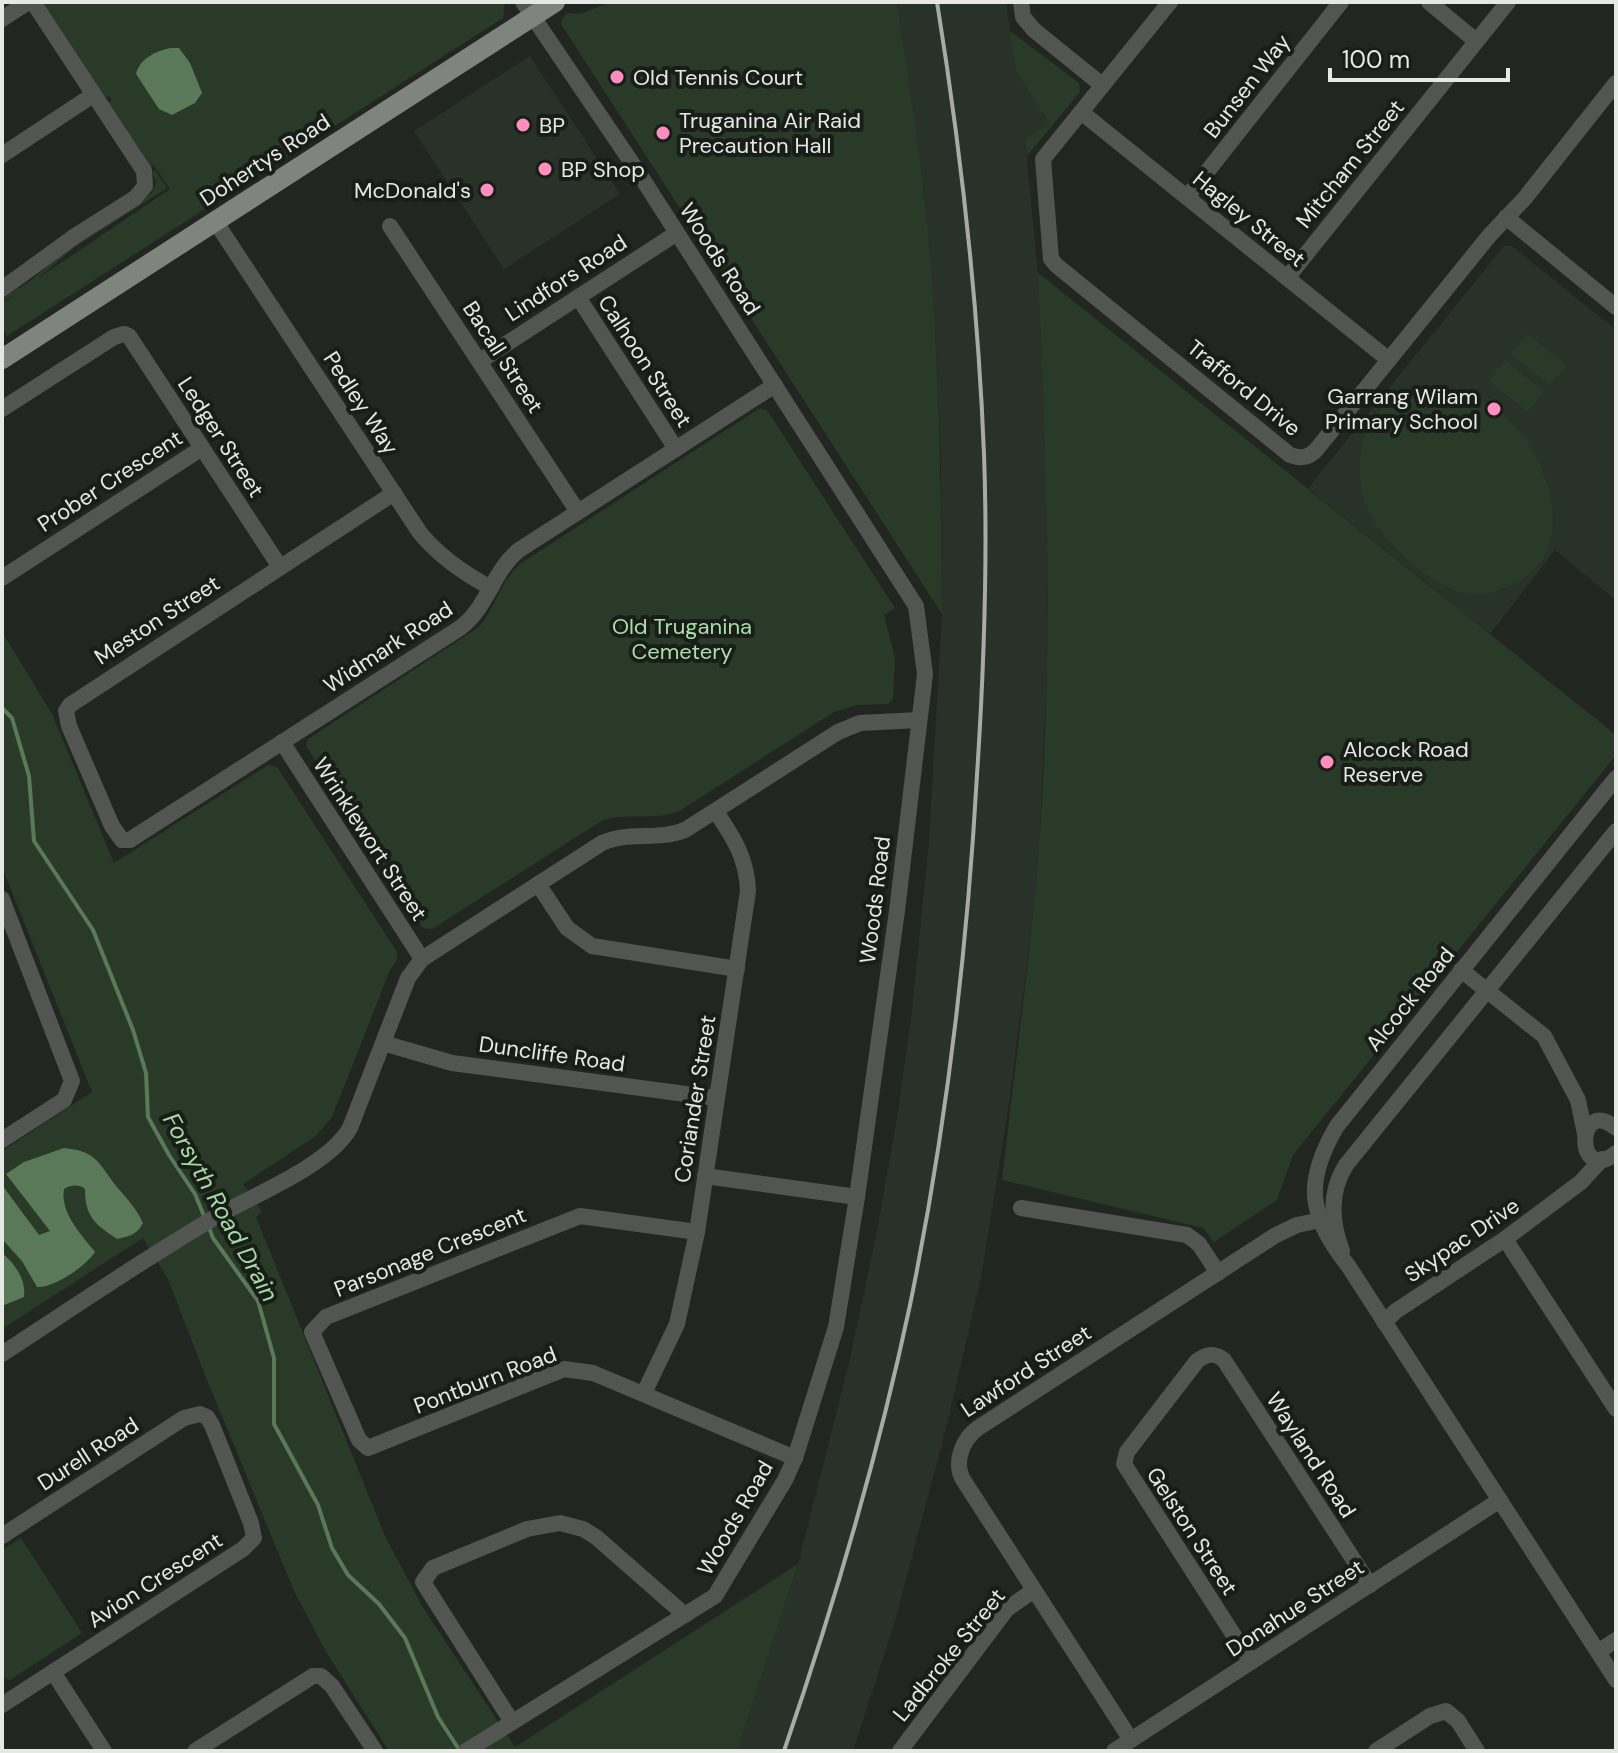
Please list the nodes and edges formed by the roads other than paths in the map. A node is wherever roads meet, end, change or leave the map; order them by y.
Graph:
1 (31, 2) edge
2 (555, 2) edge
3 (1021, 2) edge
4 (1170, 2) edge
5 (1341, 2) edge
6 (1429, 2) edge
7 (1508, 2) edge
8 (527, 10) edge
9 (2, 19) edge
10 (1476, 41) junction
11 (1616, 83) edge
12 (1102, 85) junction
13 (93, 95) junction
14 (1081, 112) junction
15 (2, 155) edge
16 (1187, 197) junction
17 (1506, 217) junction
18 (215, 221) junction
19 (390, 226) dead end
20 (677, 233) junction
21 (1287, 278) junction
22 (2, 289) edge
23 (578, 297) junction
24 (1615, 304) edge
25 (2, 358) edge
26 (1389, 360) junction
27 (480, 361) junction
28 (775, 385) junction
29 (2, 409) edge
30 (202, 448) junction
31 (676, 449) junction
32 (394, 493) junction
33 (578, 512) junction
34 (280, 567) junction
35 (2, 578) edge
36 (491, 588) junction
37 (919, 720) junction
38 (282, 742) junction
39 (1616, 778) edge
40 (716, 812) junction
41 (1616, 831) edge
42 (122, 840) joint
43 (538, 884) junction
44 (2, 899) edge
45 (422, 959) junction
46 (737, 969) junction
47 (1461, 970) junction
48 (1487, 991) junction
49 (383, 1043) junction
50 (716, 1098) junction
51 (1578, 1100) junction
52 (1610, 1122) edge
53 (2, 1140) edge
54 (1585, 1142) junction
55 (1610, 1158) edge
56 (705, 1176) junction
57 (1564, 1193) junction
58 (857, 1197) junction
59 (1021, 1208) dead end
60 (1326, 1218) junction
61 (697, 1232) junction
62 (1505, 1239) junction
63 (1218, 1273) junction
64 (1384, 1322) junction
65 (2, 1354) edge
66 (1211, 1354) joint
67 (644, 1393) junction
68 (1616, 1409) edge
69 (200, 1414) joint
70 (368, 1448) joint
71 (795, 1458) junction
72 (1500, 1500) junction
73 (2, 1536) edge
74 (1370, 1585) junction
75 (1034, 1590) junction
76 (685, 1615) junction
77 (1616, 1640) edge
78 (1598, 1652) junction
79 (1251, 1662) junction
80 (53, 1672) junction
81 (1616, 1680) edge
82 (2, 1705) edge
83 (510, 1723) junction
84 (1131, 1740) junction
85 (104, 1751) edge
86 (195, 1751) edge
87 (375, 1751) edge
88 (466, 1751) edge
89 (900, 1751) edge
90 (1114, 1751) edge
91 (1376, 1751) edge
92 (1477, 1751) edge

1 - 9 street
1 - 13 street
2 - 8 main road, Dohertys Road
3 - 12 street
4 - 12 street, Trafford Drive
5 - 16 street, Bunsen Way
6 - 10 street
7 - 10 street, Mitcham Street
8 - 18 main road, Dohertys Road
8 - 20 street, Woods Road
10 - 21 street, Mitcham Street
11 - 17 street, Trafford Drive
12 - 14 street, Trafford Drive
13 - 15 street
13 - 22 street
14 - 16 street, Hagley Street
14 - 26 street, Trafford Drive
16 - 21 street, Hagley Street
17 - 24 street
17 - 26 street, Trafford Drive
18 - 25 main road, Dohertys Road
18 - 32 street, Pedley Way
19 - 27 street, Bacall Street
20 - 23 street, Lindfors Road
20 - 28 street, Woods Road
21 - 26 street, Hagley Street
23 - 27 street, Lindfors Road
23 - 31 street, Calhoon Street
27 - 33 street, Bacall Street
28 - 31 street, Widmark Road
28 - 37 street, Woods Road
29 - 30 street, Ledger Street
30 - 34 street, Ledger Street
30 - 35 street, Prober Crescent
31 - 33 street, Widmark Road
32 - 34 street, Meston Street
32 - 36 street, Pedley Way
33 - 36 street, Widmark Road
34 - 42 street, Meston Street
36 - 38 street, Widmark Road
37 - 40 street
37 - 58 street, Woods Road
38 - 42 street, Widmark Road
38 - 45 street, Wrinklewort Street
39 - 47 street, Alcock Road
40 - 43 street
40 - 46 street, Coriander Street
41 - 48 street
43 - 45 street
43 - 46 street
44 - 53 street
45 - 49 street
46 - 50 street, Coriander Street
47 - 48 street
47 - 60 street, Alcock Road
48 - 51 street
48 - 60 street
49 - 50 street, Duncliffe Road
49 - 65 street
50 - 56 street, Coriander Street
51 - 52 street
51 - 54 street
52 - 54 street
54 - 55 street
54 - 57 street, Skypac Drive
55 - 57 street, Skypac Drive
56 - 58 street
56 - 61 street, Coriander Street
57 - 62 street, Skypac Drive
58 - 71 street, Woods Road
59 - 63 street
60 - 63 street, Lawford Street
60 - 64 street, Alcock Road
61 - 67 street, Coriander Street
61 - 70 street, Parsonage Crescent
62 - 64 street, Skypac Drive
62 - 68 street
63 - 75 street, Lawford Street
64 - 72 street, Alcock Road
66 - 74 street, Wayland Road
66 - 79 street, Gelston Street
67 - 70 street, Pontburn Road
67 - 71 street, Pontburn Road
69 - 73 street, Durell Road
69 - 80 street, Avion Crescent
71 - 76 street, Woods Road
72 - 74 street, Donahue Street
72 - 78 street, Alcock Road
74 - 79 street, Donahue Street
75 - 84 street, Lawford Street
75 - 89 street, Ladbroke Street
76 - 83 street, Woods Road
76 - 83 street
77 - 78 street
78 - 81 street, Alcock Road
79 - 84 street, Donahue Street
80 - 82 street, Avion Crescent
80 - 85 street
83 - 88 street, Woods Road
84 - 90 street, Donahue Street
86 - 87 street
91 - 92 street

